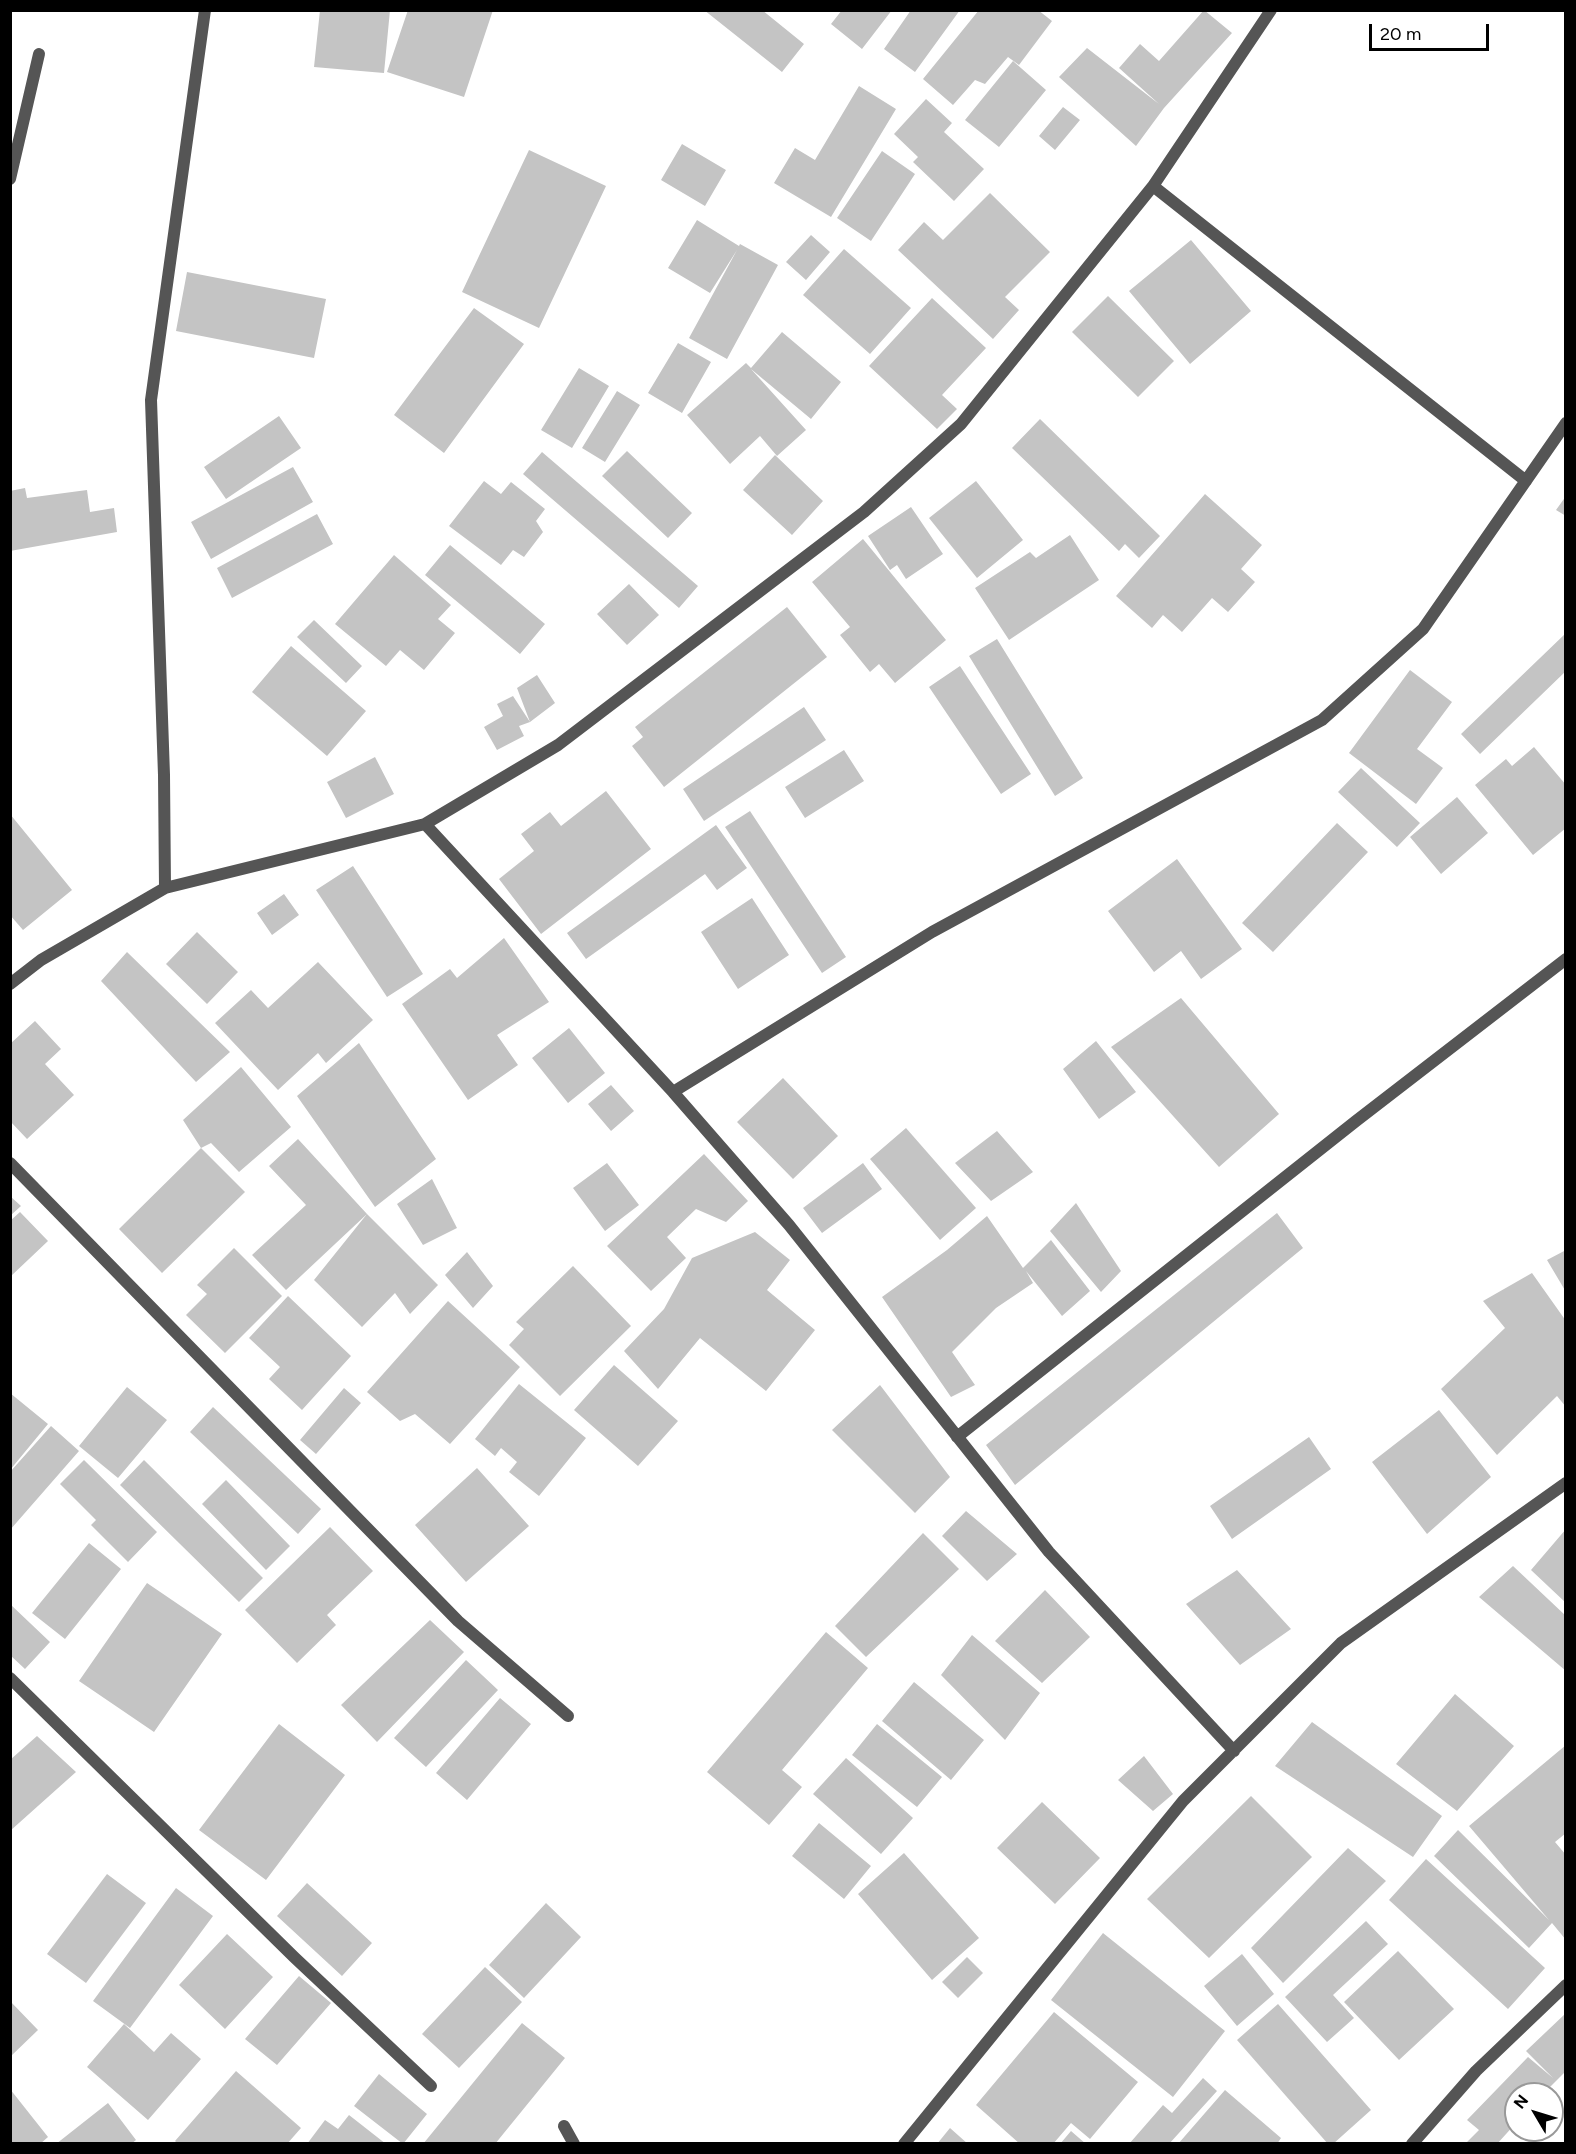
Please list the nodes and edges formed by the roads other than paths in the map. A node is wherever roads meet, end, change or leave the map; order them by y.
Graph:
1 (205, 10) edge
2 (1271, 10) edge
3 (39, 54) dead end
4 (10, 179) edge
5 (1153, 186) junction
6 (1566, 423) edge
7 (1526, 481) junction
8 (425, 824) junction
9 (165, 888) junction
10 (1566, 959) edge
11 (10, 984) edge
12 (673, 1092) junction
13 (10, 1163) edge
14 (957, 1437) junction
15 (1566, 1483) edge
16 (10, 1678) edge
17 (568, 1716) dead end
18 (1234, 1751) junction
19 (1566, 1985) edge
20 (431, 2086) dead end
21 (564, 2126) dead end
22 (574, 2144) edge
23 (904, 2144) edge
24 (1412, 2144) edge

1 - 9 street
2 - 5 street
3 - 4 street
5 - 7 street
5 - 8 street
6 - 7 street
7 - 12 street
8 - 9 street
8 - 12 street
9 - 11 street
10 - 14 street
12 - 14 street
13 - 17 street
14 - 18 street
15 - 18 street
16 - 20 street
18 - 23 street
19 - 24 street
21 - 22 street

